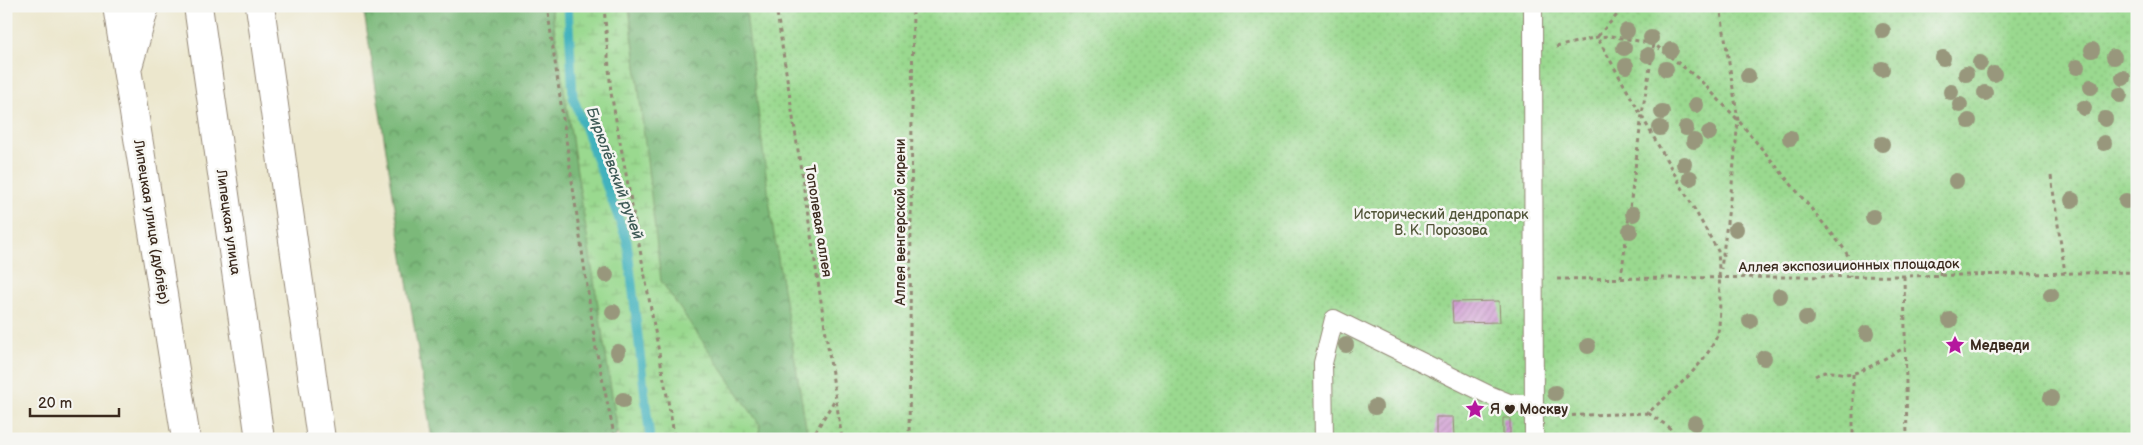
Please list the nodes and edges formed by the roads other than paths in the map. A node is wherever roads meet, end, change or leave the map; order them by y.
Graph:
1 (117, 6) edge
2 (145, 6) edge
3 (198, 6) edge
4 (260, 6) edge
5 (1533, 6) edge
6 (127, 73) junction
7 (1534, 411) junction
8 (186, 439) edge
9 (260, 439) edge
10 (322, 439) edge
11 (1324, 439) edge
12 (1534, 439) edge

1 - 6 main road, Липецкая улица (дублёр)
2 - 6 main road
3 - 9 main road, Липецкая улица
4 - 10 main road
5 - 7 lane
6 - 8 main road, Липецкая улица (дублёр)
7 - 11 lane
7 - 12 lane

